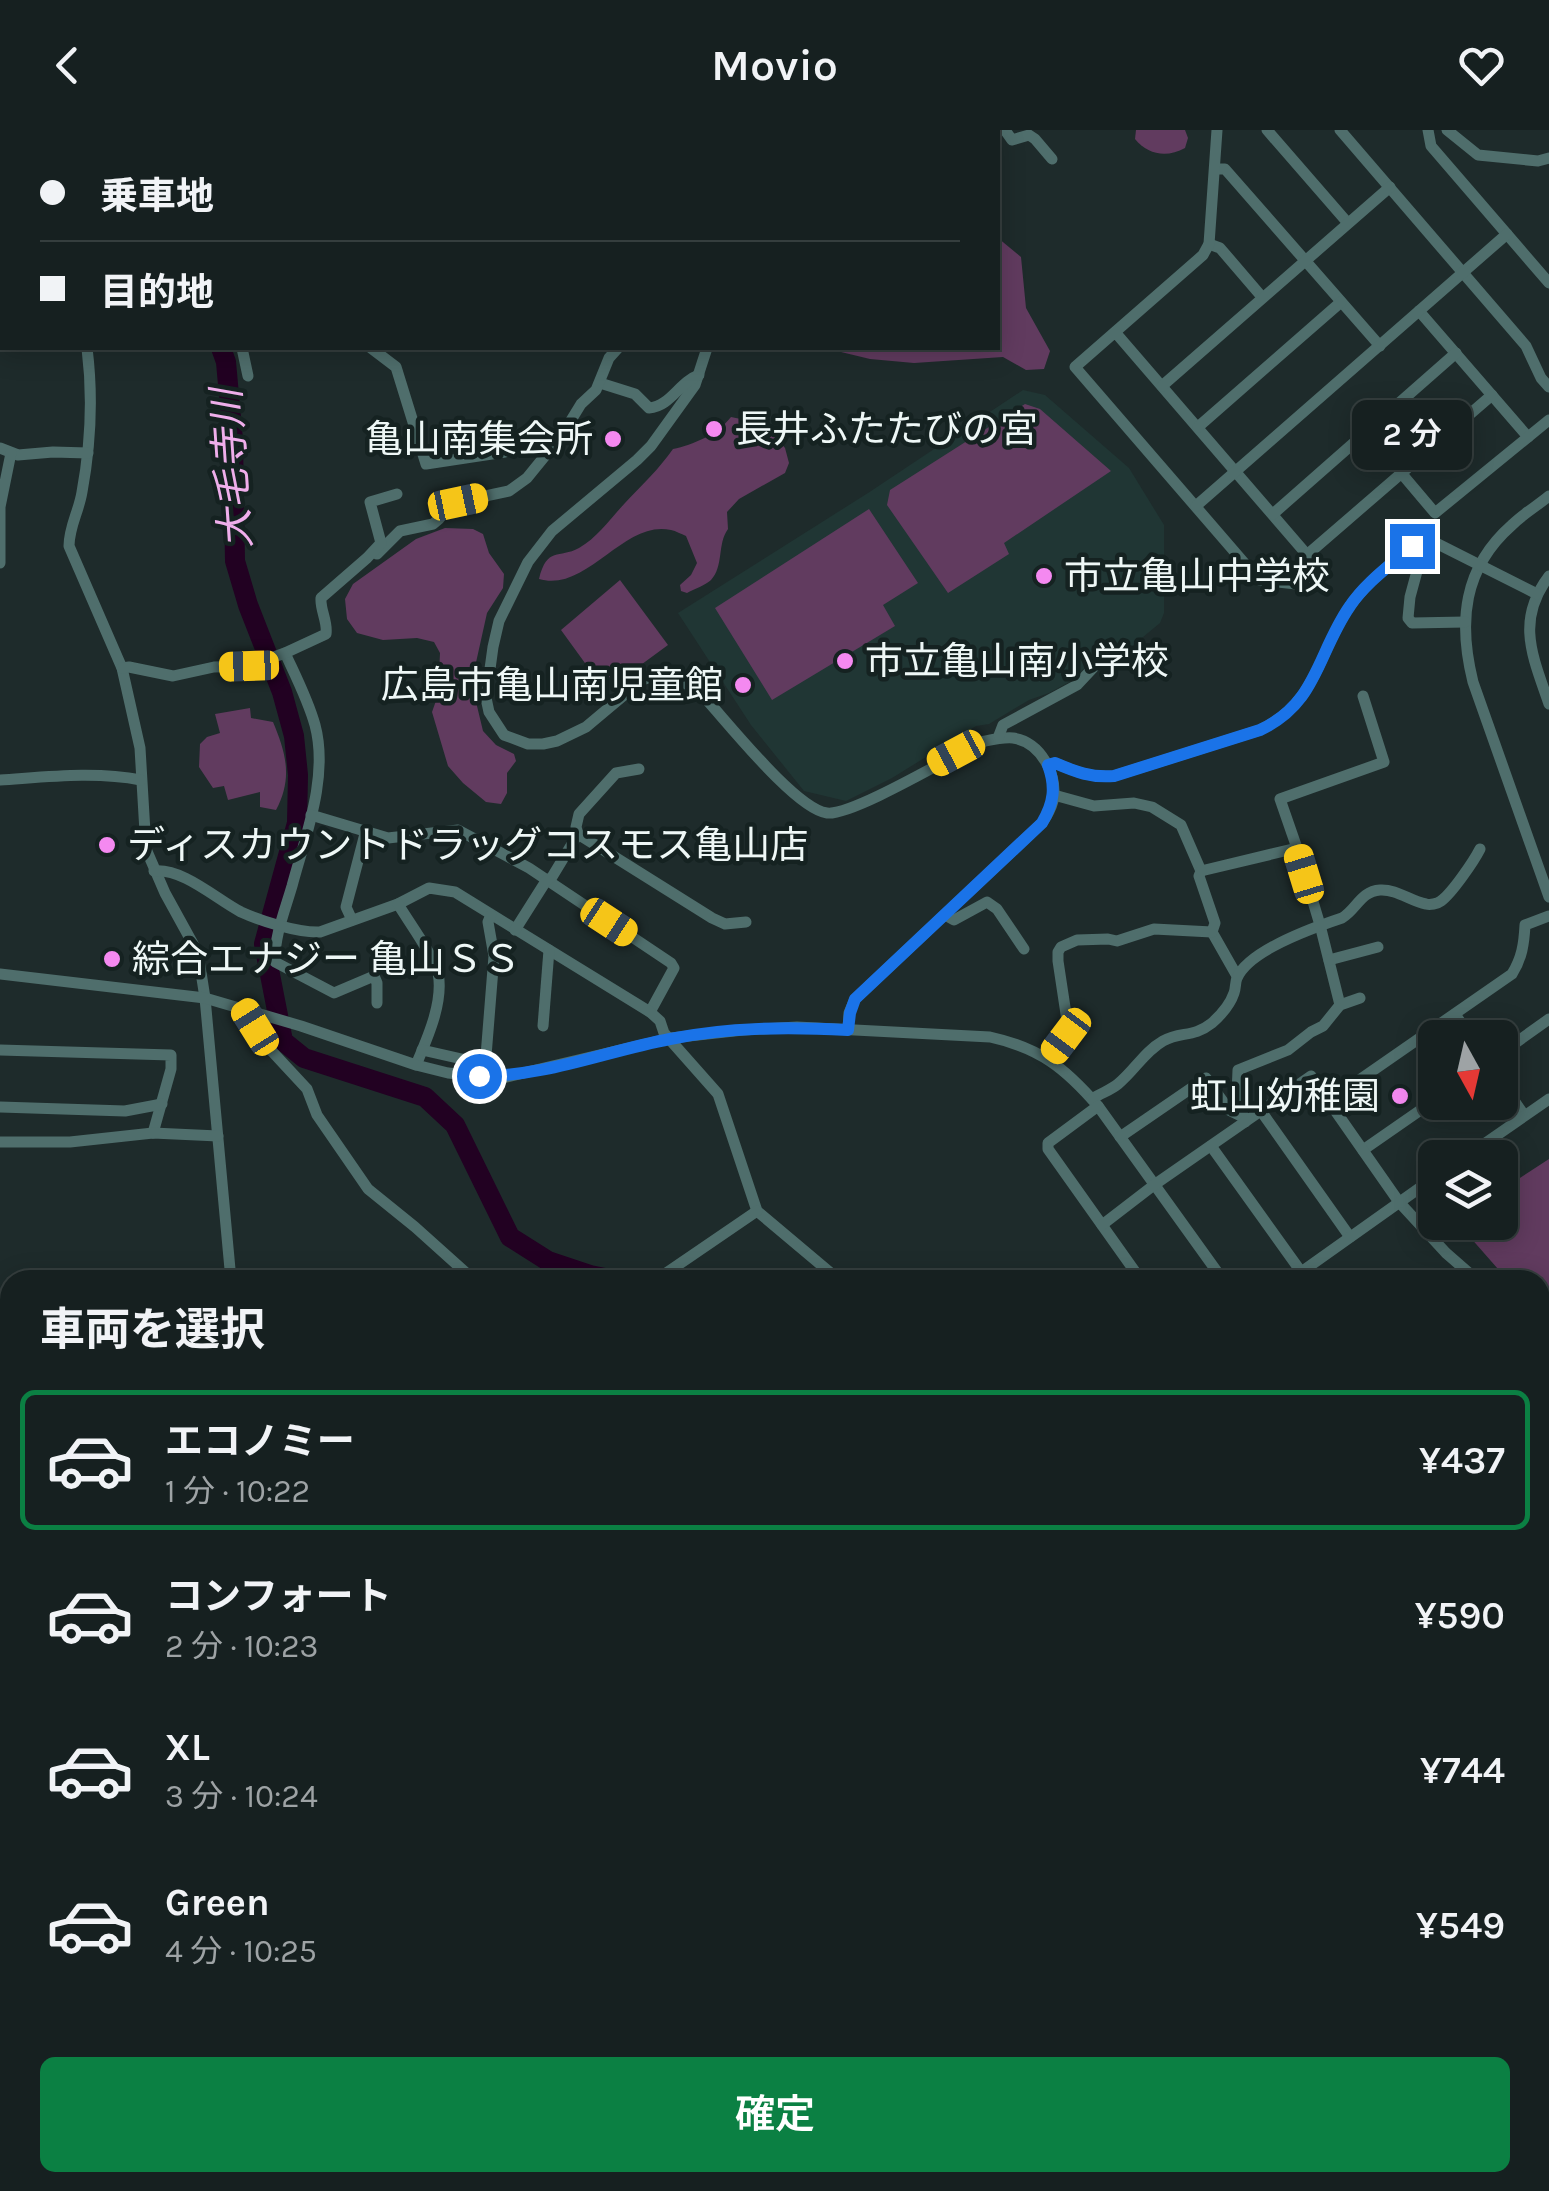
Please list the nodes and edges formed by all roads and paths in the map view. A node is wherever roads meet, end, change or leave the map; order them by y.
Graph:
1 (1005, 130) edge
2 (1217, 130) edge
3 (1266, 130) edge
4 (1428, 130) edge
5 (1447, 130) edge
6 (1345, 132) edge
7 (1549, 158) edge
8 (1052, 159) dead end
9 (1215, 168) junction
10 (1390, 187) junction
11 (1347, 222) junction
12 (1507, 234) junction
13 (1209, 244) junction
14 (1304, 260) junction
15 (1464, 272) junction
16 (1547, 276) edge
17 (1262, 297) junction
18 (1342, 302) junction
19 (1419, 311) junction
20 (1115, 332) junction
21 (1380, 346) junction
22 (87, 350) edge
23 (242, 350) edge
24 (374, 350) edge
25 (616, 350) edge
26 (706, 350) edge
27 (1456, 353) junction
28 (699, 375) junction
29 (248, 376) dead end
30 (600, 383) junction
31 (1162, 386) junction
32 (1549, 386) edge
33 (1492, 395) junction
34 (1549, 420) edge
35 (1198, 428) junction
36 (1528, 437) junction
37 (6, 451) edge
38 (88, 452) junction
39 (505, 452) dead end
40 (1235, 472) junction
41 (1402, 474) junction
42 (396, 494) dead end
43 (1549, 496) edge
44 (1196, 506) junction
45 (1273, 514) junction
46 (1426, 538) junction
47 (1308, 554) junction
48 (367, 558) junction
49 (0, 563) edge
50 (1481, 566) junction
51 (1549, 576) edge
52 (1537, 594) junction
53 (1465, 622) junction
54 (282, 654) junction
55 (1106, 654) dead end
56 (122, 668) junction
57 (1544, 673) edge
58 (1363, 696) dead end
59 (1549, 704) edge
60 (998, 738) junction
61 (1048, 765) junction
62 (638, 769) dead end
63 (0, 780) edge
64 (141, 780) junction
65 (1054, 796) junction
66 (311, 815) junction
67 (366, 830) junction
68 (578, 834) junction
69 (1296, 848) junction
70 (1480, 849) dead end
71 (154, 870) junction
72 (1200, 871) junction
73 (546, 881) junction
74 (1549, 897) edge
75 (398, 904) junction
76 (492, 915) junction
77 (946, 915) junction
78 (1549, 916) edge
79 (352, 920) junction
80 (746, 922) dead end
81 (277, 924) junction
82 (1320, 925) junction
83 (515, 930) junction
84 (1212, 932) junction
85 (1378, 947) dead end
86 (1024, 949) dead end
87 (549, 950) junction
88 (1329, 960) junction
89 (0, 974) edge
90 (1237, 976) junction
91 (205, 998) junction
92 (1360, 998) dead end
93 (378, 1003) dead end
94 (1340, 1005) junction
95 (248, 1010) junction
96 (650, 1012) junction
97 (1455, 1014) junction
98 (1459, 1020) edge
99 (1549, 1020) edge
100 (543, 1026) dead end
101 (848, 1030) junction
102 (671, 1038) junction
103 (1518, 1042) edge
104 (0, 1050) edge
105 (422, 1050) junction
106 (1049, 1058) junction
107 (484, 1064) junction
108 (416, 1065) junction
109 (479, 1076) junction
110 (1549, 1098) edge
111 (1328, 1101) junction
112 (1095, 1102) junction
113 (162, 1104) junction
114 (0, 1107) edge
115 (1518, 1107) edge
116 (1261, 1111) junction
117 (1418, 1112) edge
118 (1524, 1116) junction
119 (1243, 1119) junction
120 (153, 1133) junction
121 (218, 1136) junction
122 (1120, 1137) junction
123 (1490, 1140) edge
124 (0, 1142) edge
125 (1211, 1146) junction
126 (1363, 1150) junction
127 (1154, 1184) junction
128 (1418, 1189) edge
129 (1400, 1202) junction
130 (757, 1212) junction
131 (1102, 1224) junction
132 (1350, 1238) junction
133 (230, 1270) edge
134 (463, 1270) edge
135 (670, 1270) edge
136 (827, 1270) edge
137 (1133, 1270) edge
138 (1217, 1270) edge
139 (1294, 1270) edge
140 (1309, 1270) edge
141 (1466, 1270) edge

1 - 8 street
2 - 9 street
3 - 11 street
4 - 12 street
5 - 7 street
6 - 10 street
9 - 13 street
9 - 14 street
10 - 11 street
10 - 15 street
11 - 14 street
12 - 15 street
12 - 16 street
13 - 17 street
13 - 20 street
14 - 17 street
14 - 18 street
15 - 19 street
15 - 32 street
17 - 31 street
18 - 21 street
18 - 35 street
19 - 21 street
19 - 27 street
20 - 31 street
20 - 44 street
21 - 40 street
22 - 38 street
23 - 29 street
24 - 39 street
25 - 30 street
26 - 28 street
27 - 33 street
27 - 45 street
28 - 30 street
28 - 60 street
30 - 48 street
31 - 35 street
33 - 36 street
33 - 41 street
34 - 36 street
35 - 40 street
36 - 41 street
37 - 38 street
37 - 49 street
38 - 56 street
40 - 44 street
40 - 45 street
41 - 47 street
42 - 48 street
43 - 50 street
44 - 47 street
45 - 47 street
46 - 50 street
46 - 53 street
46 - 61 street
48 - 54 street
50 - 52 street
50 - 53 street
51 - 52 street
52 - 57 street
53 - 74 street
54 - 56 street
54 - 66 street
55 - 60 street
56 - 64 street
57 - 59 street
58 - 69 street
60 - 61 street
61 - 65 street
62 - 68 street
63 - 64 street
64 - 71 street
65 - 72 street
65 - 77 street
66 - 67 street
66 - 81 street
67 - 73 street
67 - 79 street
68 - 73 street
68 - 80 street
69 - 72 street
69 - 82 street
70 - 82 street
71 - 81 street
71 - 91 street
72 - 84 street
73 - 83 street
73 - 96 street
75 - 76 street
75 - 79 street
75 - 105 street
76 - 83 street
76 - 107 street
77 - 86 street
77 - 101 street
78 - 97 street
79 - 81 street
81 - 93 street
82 - 88 street
82 - 90 street
83 - 87 street
84 - 90 street
84 - 106 street
85 - 88 street
87 - 96 street
87 - 100 street
88 - 94 street
89 - 91 street
90 - 112 street
91 - 95 street
91 - 121 street
92 - 94 street
94 - 119 street
95 - 108 street
95 - 134 street
96 - 102 street
97 - 98 street
97 - 111 street
99 - 103 street
101 - 102 street
101 - 106 street
102 - 109 street
102 - 130 street
104 - 113 street
105 - 107 street
105 - 108 street
106 - 112 street
107 - 109 street
108 - 109 street
110 - 118 street
111 - 116 street
111 - 126 street
112 - 122 street
112 - 131 street
113 - 114 street
113 - 120 street
115 - 118 street
116 - 119 street
116 - 132 street
117 - 126 street
118 - 123 street
119 - 122 street
119 - 125 street
120 - 121 street
120 - 124 street
121 - 133 street
122 - 127 street
125 - 127 street
125 - 139 street
126 - 129 street
127 - 131 street
127 - 138 street
128 - 129 street
129 - 132 street
129 - 141 street
130 - 135 street
130 - 136 street
131 - 137 street
132 - 140 street

